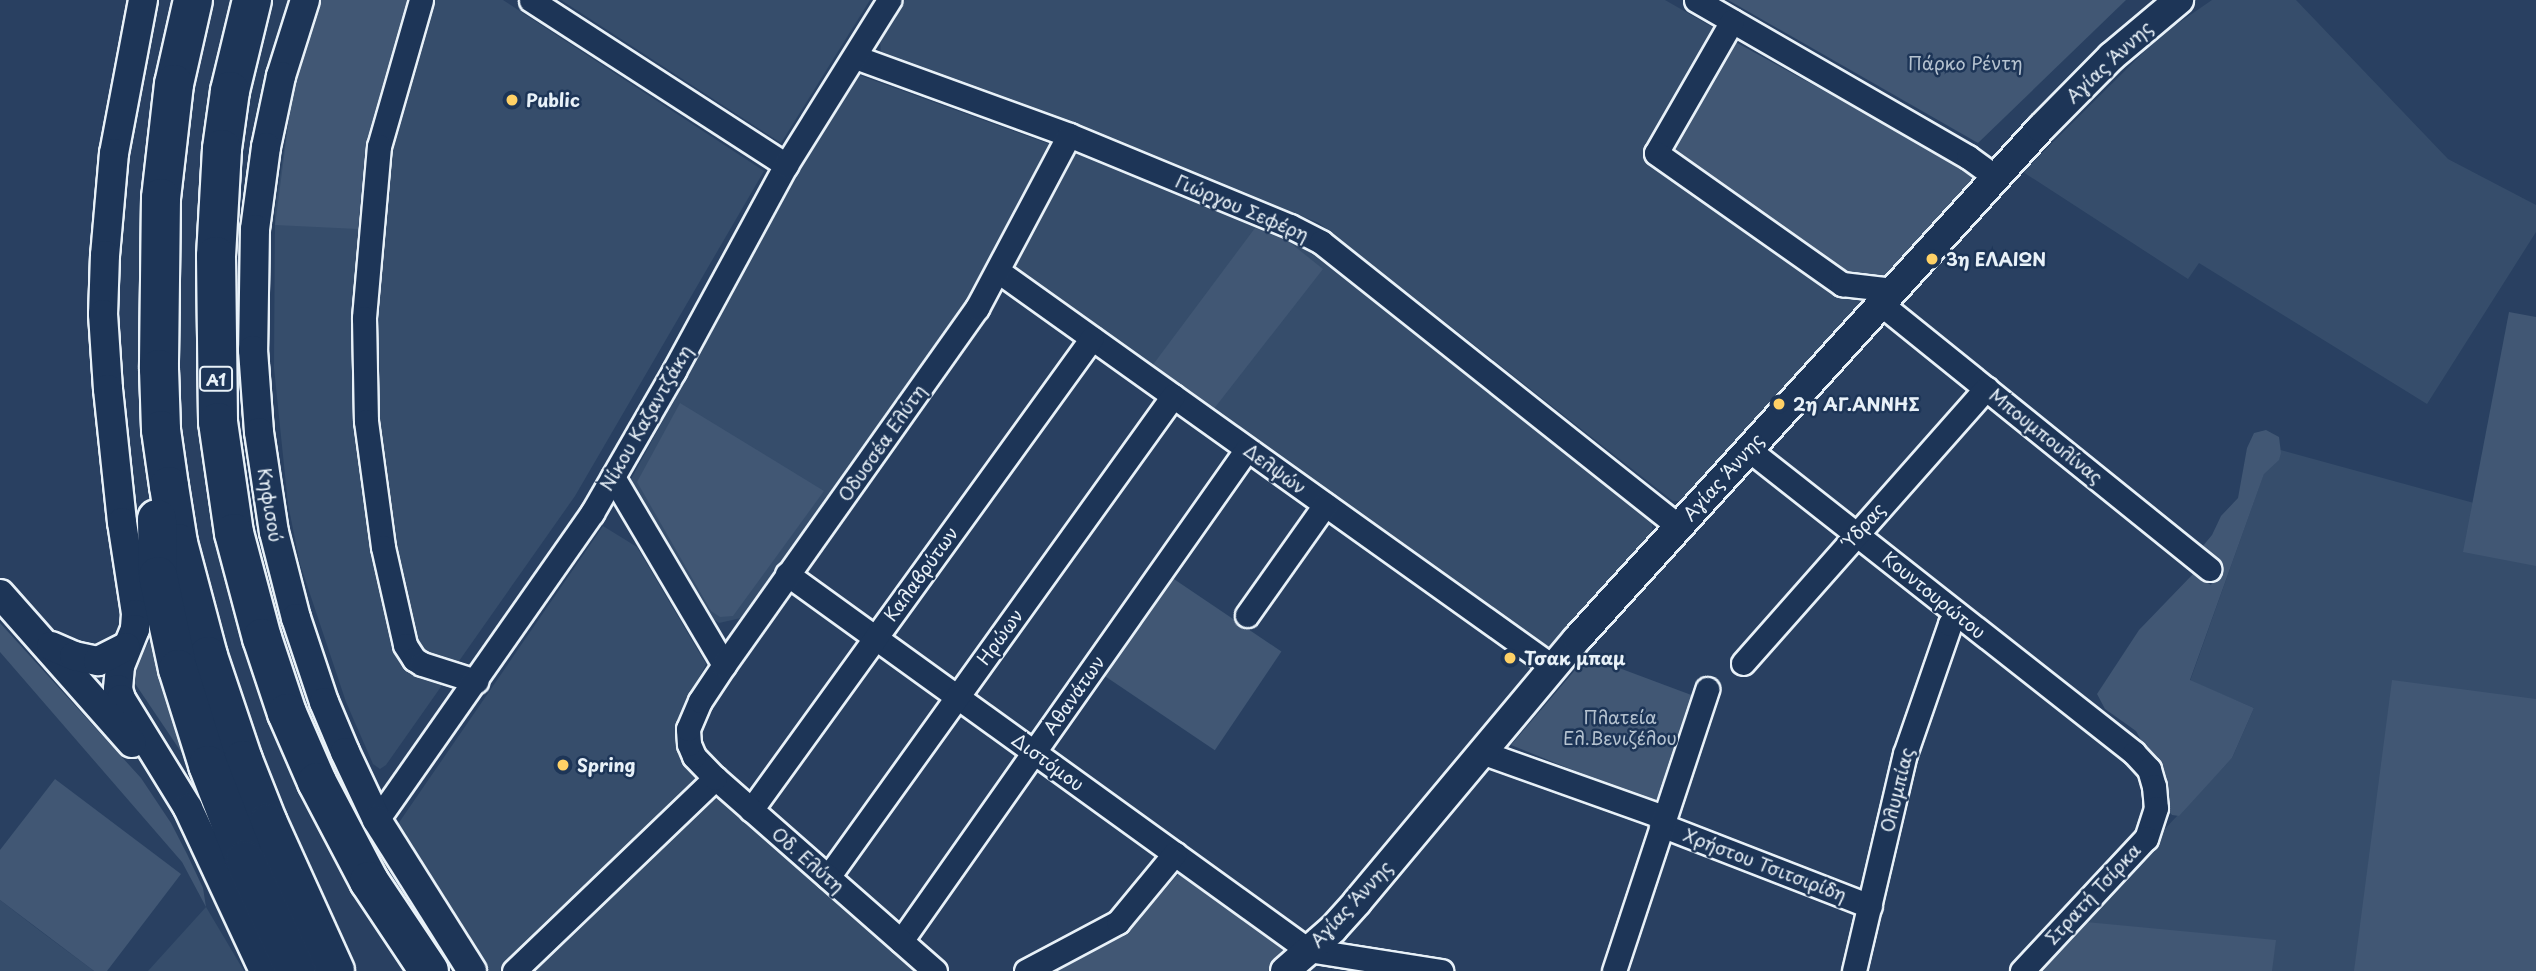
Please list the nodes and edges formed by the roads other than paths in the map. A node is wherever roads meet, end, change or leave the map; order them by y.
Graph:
1 (143, 0) edge
2 (180, 0) edge
3 (193, 0) edge
4 (252, 0) edge
5 (261, 0) edge
6 (305, 0) edge
7 (421, 0) edge
8 (531, 0) edge
9 (889, 0) edge
10 (1696, 0) edge
11 (2179, 0) edge
12 (1732, 21) junction
13 (242, 38) junction
14 (855, 57) junction
15 (174, 84) junction
16 (1069, 135) junction
17 (786, 165) junction
18 (1996, 177) junction
19 (998, 271) junction
20 (1887, 297) junction
21 (1092, 338) junction
22 (1986, 388) junction
23 (1172, 396) junction
24 (161, 430) junction
25 (1247, 449) junction
26 (1748, 449) junction
27 (613, 477) junction
28 (1325, 505) junction
29 (1678, 526) junction
30 (1857, 533) junction
31 (2210, 569) dead end
32 (788, 574) junction
33 (0, 594) edge
34 (1957, 614) junction
35 (1247, 615) dead end
36 (876, 638) junction
37 (46, 643) junction
38 (126, 647) junction
39 (1743, 663) dead end
40 (724, 665) junction
41 (1553, 667) junction
42 (476, 681) junction
43 (1707, 689) dead end
44 (957, 697) junction
45 (2120, 742) joint
46 (689, 744) joint
47 (1034, 752) junction
48 (1481, 752) junction
49 (715, 778) junction
50 (188, 808) junction
51 (751, 810) junction
52 (377, 820) junction
53 (1662, 821) junction
54 (1175, 853) junction
55 (828, 877) junction
56 (1870, 906) junction
57 (901, 941) junction
58 (1308, 950) junction
59 (264, 971) edge
60 (296, 971) edge
61 (335, 971) edge
62 (429, 971) edge
63 (471, 971) edge
64 (513, 971) edge
65 (935, 971) edge
66 (1027, 971) edge
67 (1285, 971) edge
68 (1441, 971) edge
69 (1614, 971) edge
70 (1854, 971) edge
71 (2022, 971) edge

1 - 38 street
2 - 15 highway
3 - 15 highway
4 - 13 highway, Α1
5 - 13 highway
6 - 52 street, Κηφισού
7 - 42 street
8 - 17 street
9 - 14 street, Νίκου Καζαντζάκη
10 - 12 street
11 - 18 street, Αγίας Άννης
12 - 18 street
12 - 20 street
13 - 62 highway, Α1
14 - 16 street, Γιώργου Σεφέρη
14 - 17 street, Νίκου Καζαντζάκη
15 - 24 highway
16 - 19 street, Οδυσσέα Ελύτη
16 - 29 street, Γιώργου Σεφέρη
17 - 27 street, Νίκου Καζαντζάκη
18 - 20 street, Αγίας Άννης
19 - 21 street, Δελψών
19 - 32 street, Οδυσσέα Ελύτη
20 - 22 street, Μπουμπουλίνας
20 - 26 street, Αγίας Άννης
21 - 23 street, Δελψών
21 - 36 street, Καλαβρύτων
22 - 30 street, Ύδρας
22 - 31 street, Μπουμπουλίνας
23 - 25 street, Δελψών
23 - 44 street, Ηρώων
24 - 60 highway
24 - 61 highway
25 - 28 street, Δελψών
25 - 47 street, Αθανάτων
26 - 29 street, Αγίας Άννης
26 - 30 street, Κουντουρώτου
27 - 40 street
27 - 42 street, Νίκου Καζαντζάκη
28 - 35 street
28 - 41 street, Δελψών
29 - 41 street, Αγίας Άννης
30 - 34 street, Κουντουρώτου
30 - 39 street, Ύδρας
32 - 36 street, Διστόμου
32 - 40 street, Οδυσσέα Ελύτη
33 - 37 street
34 - 45 street, Κουντουρώτου
34 - 56 street, Ολυμπίας
36 - 44 street, Διστόμου
36 - 51 street, Καλαβρύτων
37 - 38 street
37 - 50 street
38 - 50 street
40 - 46 street, Οδυσσέα Ελύτη
41 - 48 street, Αγίας Άννης
42 - 52 street, Νίκου Καζαντζάκη
43 - 53 street
44 - 47 street, Διστόμου
44 - 55 street, Ηρώων
45 - 71 street, Στρατή Τσίρκα
46 - 49 street, Οδ. Ελύτη
47 - 54 street, Διστόμου
47 - 57 street, Αθανάτων
48 - 53 street, Χρήστου Τσιτσιρίδη
48 - 58 street, Αγίας Άννης
49 - 51 street, Οδ. Ελύτη
49 - 64 street
50 - 59 street
51 - 55 street, Οδ. Ελύτη
52 - 63 street, Κηφισού
53 - 56 street, Χρήστου Τσιτσιρίδη
53 - 69 street
54 - 58 street, Διστόμου
54 - 66 street
55 - 57 street, Οδ. Ελύτη
56 - 70 street, Ολυμπίας
57 - 65 street, Οδ. Ελύτη
58 - 67 street, Αγίας Άννης
58 - 68 street

